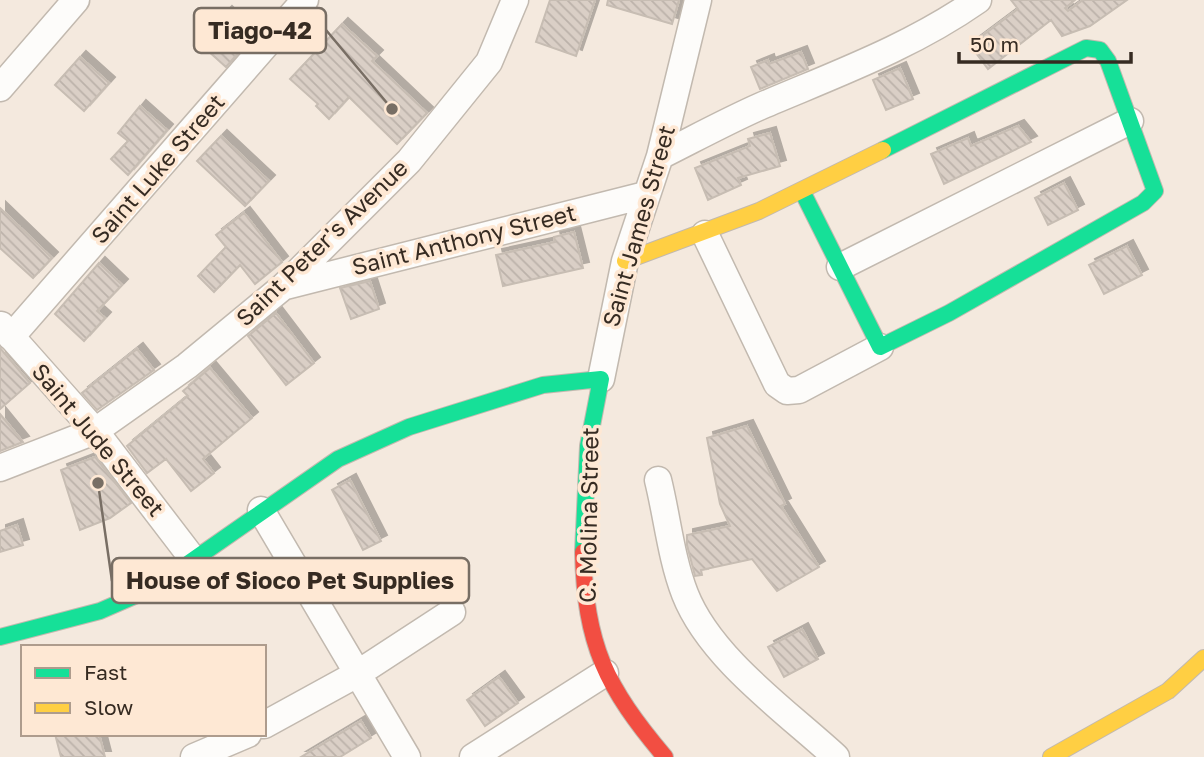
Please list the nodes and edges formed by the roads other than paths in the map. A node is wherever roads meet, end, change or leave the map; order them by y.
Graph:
1 (76, 0) edge
2 (305, 0) edge
3 (515, 0) edge
4 (698, 0) edge
5 (978, 0) edge
6 (0, 88) edge
7 (1130, 121) junction
8 (660, 156) junction
9 (802, 191) junction
10 (645, 195) junction
11 (705, 234) junction
12 (625, 261) junction
13 (839, 267) junction
14 (284, 286) junction
15 (5, 331) edge
16 (880, 347) junction
17 (601, 379) junction
18 (95, 432) junction
19 (0, 468) edge
20 (658, 480) dead end
21 (261, 510) junction
22 (194, 559) junction
23 (452, 612) dead end
24 (0, 637) edge
25 (1204, 658) edge
26 (605, 673) junction
27 (357, 674) junction
28 (266, 724) edge
29 (243, 736) edge
30 (194, 757) edge
31 (407, 757) edge
32 (473, 757) edge
33 (665, 757) edge
34 (836, 757) edge
35 (1052, 757) edge

1 - 6 street
2 - 15 street, Saint Luke Street
3 - 14 street, Saint Peter's Avenue
4 - 8 street, Saint James Street
5 - 8 street
7 - 9 street
7 - 13 street
7 - 16 street
8 - 10 street, Saint James Street
9 - 11 street
9 - 13 street
10 - 12 street, Saint James Street
10 - 14 street, Saint Anthony Street
11 - 12 street
11 - 16 street
12 - 17 street, Saint James Street
13 - 16 street
14 - 18 street, Saint Peter's Avenue
15 - 18 street, Saint Jude Street
17 - 21 street
17 - 26 street, C. Molina Street
18 - 19 street, Saint Peter's Avenue
18 - 22 street, Saint Jude Street
20 - 34 street
21 - 22 street
21 - 27 street
22 - 24 street
23 - 27 street
25 - 35 street
26 - 32 street
26 - 33 street, C. Molina Street
27 - 28 street
27 - 31 street
29 - 30 street

